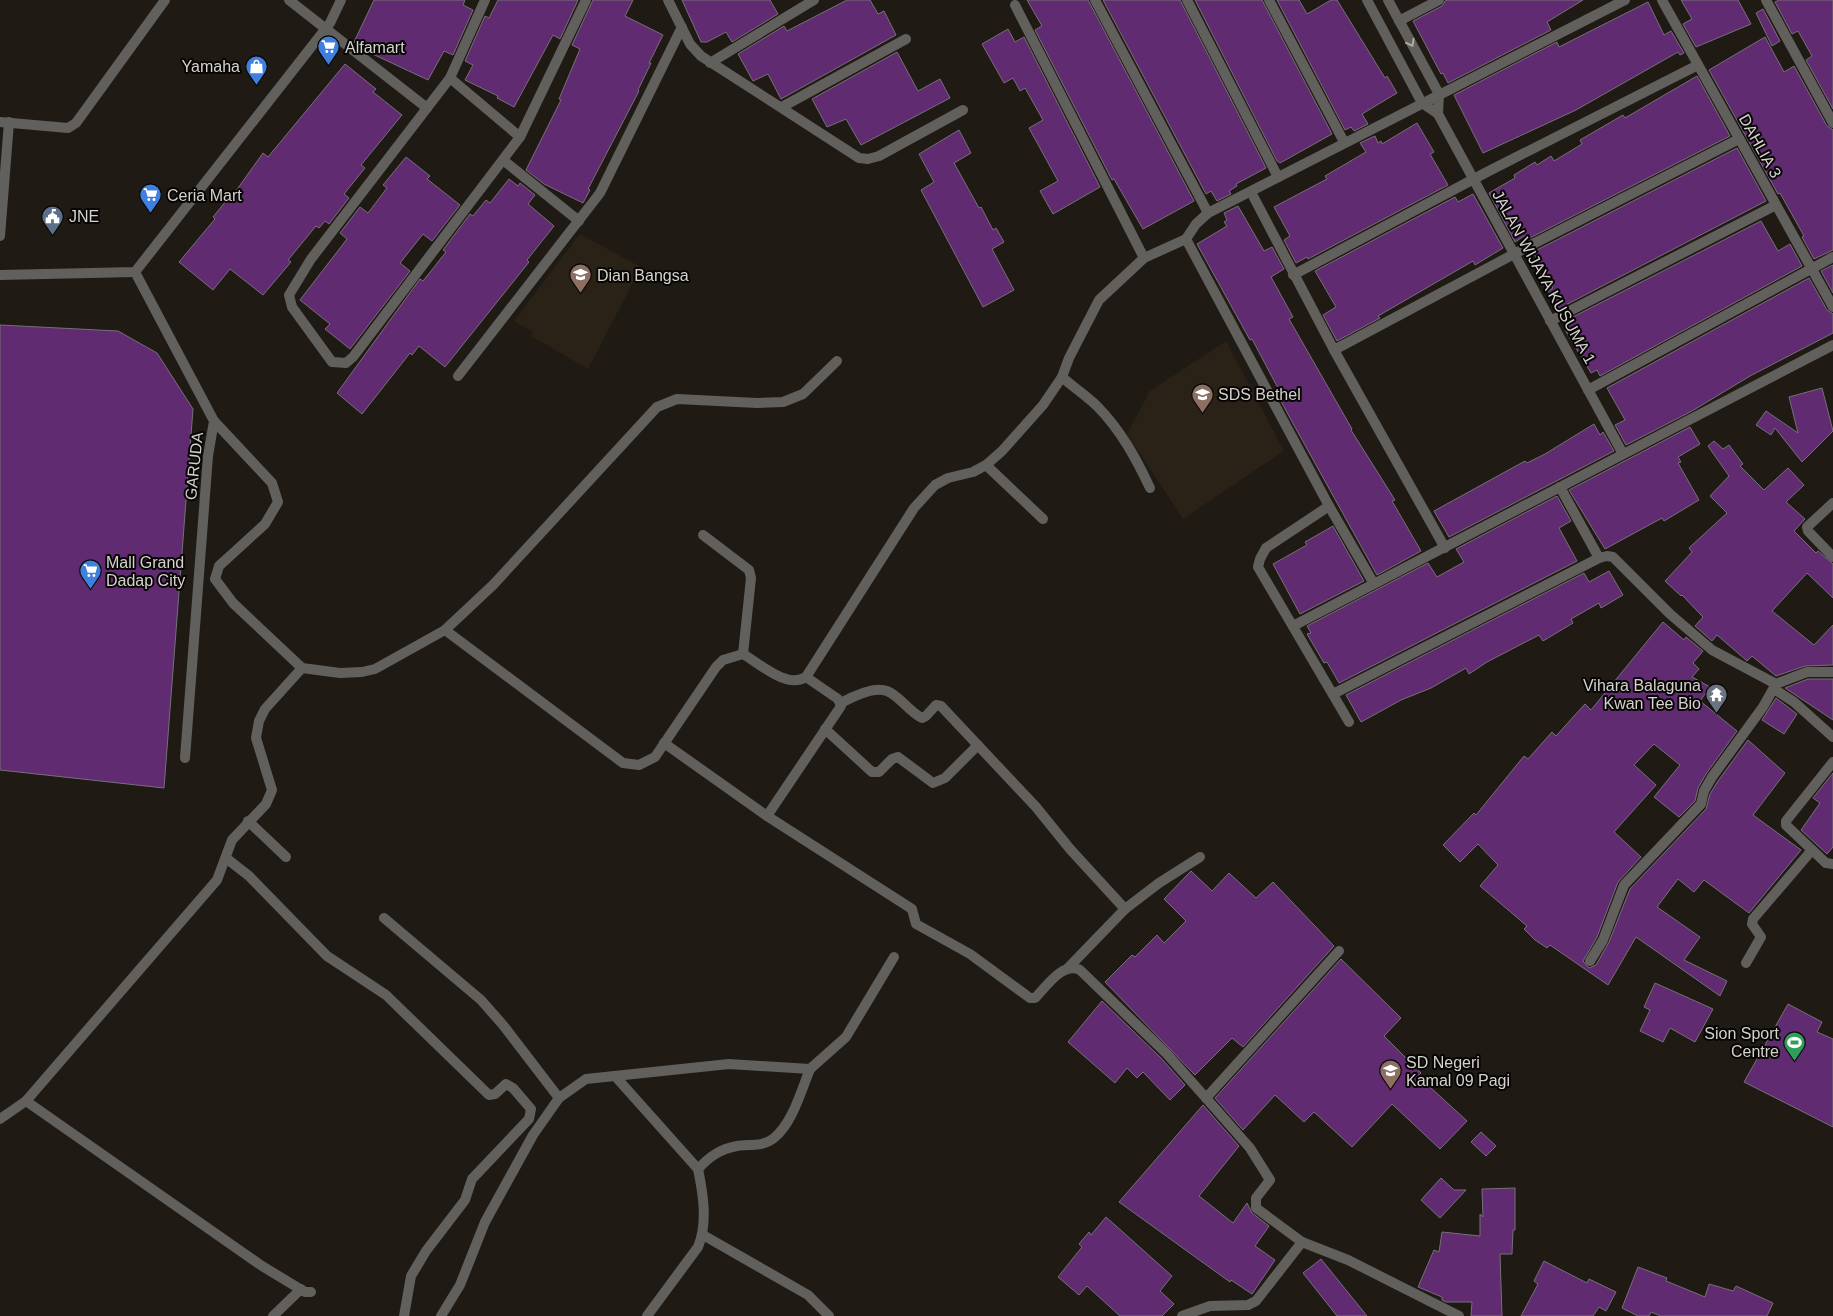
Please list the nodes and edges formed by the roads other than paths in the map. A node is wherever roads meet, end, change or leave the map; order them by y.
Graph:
1 (289, 0) edge
2 (341, 0) edge
3 (485, 0) edge
4 (586, 0) edge
5 (668, 0) edge
6 (814, 0) edge
7 (1095, 0) edge
8 (1187, 0) edge
9 (1269, 0) edge
10 (1367, 0) edge
11 (1388, 0) edge
12 (1439, 0) edge
13 (1625, 0) edge
14 (1662, 0) edge
15 (1766, 0) edge
16 (163, 1) edge
17 (1015, 5) dead end
18 (1399, 21) junction
19 (682, 27) junction
20 (326, 28) junction
21 (906, 40) dead end
22 (710, 62) junction
23 (1698, 66) junction
24 (450, 78) junction
25 (1439, 94) junction
26 (1422, 102) junction
27 (782, 107) junction
28 (427, 108) junction
29 (963, 110) dead end
30 (1438, 114) junction
31 (5, 122) edge
32 (1833, 124) edge
33 (520, 136) junction
34 (1739, 139) junction
35 (1344, 142) junction
36 (504, 160) junction
37 (1278, 177) junction
38 (1473, 180) junction
39 (1251, 192) junction
40 (1776, 205) junction
41 (1208, 213) junction
42 (578, 221) junction
43 (0, 236) edge
44 (1186, 239) junction
45 (1514, 254) junction
46 (1833, 257) edge
47 (1144, 258) junction
48 (1812, 268) junction
49 (135, 272) junction
50 (0, 275) edge
51 (1293, 275) junction
52 (1833, 307) edge
53 (1550, 321) junction
54 (1833, 345) edge
55 (1334, 350) junction
56 (837, 361) dead end
57 (458, 376) dead end
58 (1062, 377) junction
59 (1588, 390) junction
60 (214, 421) junction
61 (1623, 454) junction
62 (986, 465) junction
63 (1560, 487) junction
64 (1150, 488) dead end
65 (1833, 503) edge
66 (1329, 506) junction
67 (1043, 519) dead end
68 (703, 534) dead end
69 (1445, 548) junction
70 (1833, 557) edge
71 (1599, 558) junction
72 (1374, 584) junction
73 (1292, 626) junction
74 (445, 630) junction
75 (743, 654) junction
76 (302, 668) junction
77 (1833, 672) edge
78 (806, 677) junction
79 (1775, 687) junction
80 (1333, 694) junction
81 (840, 703) junction
82 (1349, 722) dead end
83 (825, 729) junction
84 (1833, 737) edge
85 (664, 743) junction
86 (978, 745) junction
87 (186, 758) dead end
88 (1833, 762) edge
89 (767, 816) junction
90 (248, 821) junction
91 (1812, 850) junction
92 (286, 857) dead end
93 (1200, 857) dead end
94 (226, 858) junction
95 (1833, 864) edge
96 (1125, 909) junction
97 (384, 918) dead end
98 (1339, 950) dead end
99 (894, 958) dead end
100 (1590, 961) dead end
101 (1746, 963) dead end
102 (1068, 968) junction
103 (810, 1070) junction
104 (615, 1076) junction
105 (559, 1098) junction
106 (1206, 1098) junction
107 (26, 1101) junction
108 (0, 1119) edge
109 (698, 1169) junction
110 (703, 1235) junction
111 (1302, 1242) junction
112 (273, 1316) edge
113 (404, 1316) edge
114 (441, 1316) edge
115 (647, 1316) edge
116 (829, 1316) edge
117 (1182, 1316) edge
118 (1459, 1316) edge

1 - 20 street
2 - 20 street
3 - 24 street
4 - 33 street
5 - 19 street
6 - 22 street
7 - 41 street
8 - 37 street
9 - 35 street
10 - 26 street, JALAN WIJAYA KUSUMA 1
11 - 18 street
12 - 18 street
13 - 25 street
14 - 23 street, DAHLIA 3
15 - 32 street
16 - 31 street
17 - 47 street
18 -> 25 street
19 - 22 street
19 - 42 street
20 - 28 street
20 - 49 street
21 - 27 street
22 - 27 street
23 - 34 street, DAHLIA 3
23 - 38 street
24 - 28 street
24 - 33 street
25 - 26 street
25 - 30 street
26 - 30 street, JALAN WIJAYA KUSUMA 1
26 - 35 street
27 - 29 street
28 - 36 street
30 - 38 street, JALAN WIJAYA KUSUMA 1
31 - 43 street
33 - 36 street
34 - 40 street, DAHLIA 3
34 - 45 street
35 - 37 street
36 - 42 street
37 - 39 street
38 - 45 street, JALAN WIJAYA KUSUMA 1
38 - 51 street
39 - 41 street
39 - 51 street
40 - 48 street, DAHLIA 3
40 - 53 street
41 - 44 street
42 - 57 street
44 - 47 street
44 - 66 street
45 - 53 street, JALAN WIJAYA KUSUMA 1
45 - 55 street
46 - 48 street
47 - 58 street
48 - 52 street, DAHLIA 3
48 - 59 street
49 - 50 street
49 - 60 street, GARUDA
51 - 55 street
53 - 59 street, JALAN WIJAYA KUSUMA 1
54 - 61 street
55 - 69 street
56 - 74 street
58 - 62 street
58 - 64 street
59 - 61 street, JALAN WIJAYA KUSUMA 1
60 - 76 street
60 - 87 street, GARUDA
61 - 63 street
62 - 67 street
62 - 78 street
63 - 69 street
63 - 71 street
65 - 70 street
66 - 72 street
66 - 73 street
68 - 75 street
69 - 72 street
71 - 79 street
71 - 80 street
72 - 73 street
73 - 80 street
74 - 76 street
74 - 85 street
75 - 78 street
75 - 85 street
76 - 90 street
77 - 79 street
78 - 81 street
79 - 84 street
79 - 100 street
80 - 82 street
81 - 83 street
81 - 86 street
83 - 86 street
83 - 89 street
85 - 89 street
86 - 96 street
88 - 91 street
89 - 102 street
90 - 92 street
90 - 94 street
91 - 95 street
91 - 101 street
93 - 96 street
94 - 107 street
94 - 113 street
96 - 102 street
97 - 105 street
98 - 106 street
99 - 103 street
102 - 106 street
103 - 104 street
103 - 109 street
104 - 105 street
104 - 109 street
105 - 114 street
106 - 111 street
107 - 108 street
107 - 112 street
109 - 110 street
110 - 115 street
110 - 116 street
111 - 117 street
111 - 118 street

